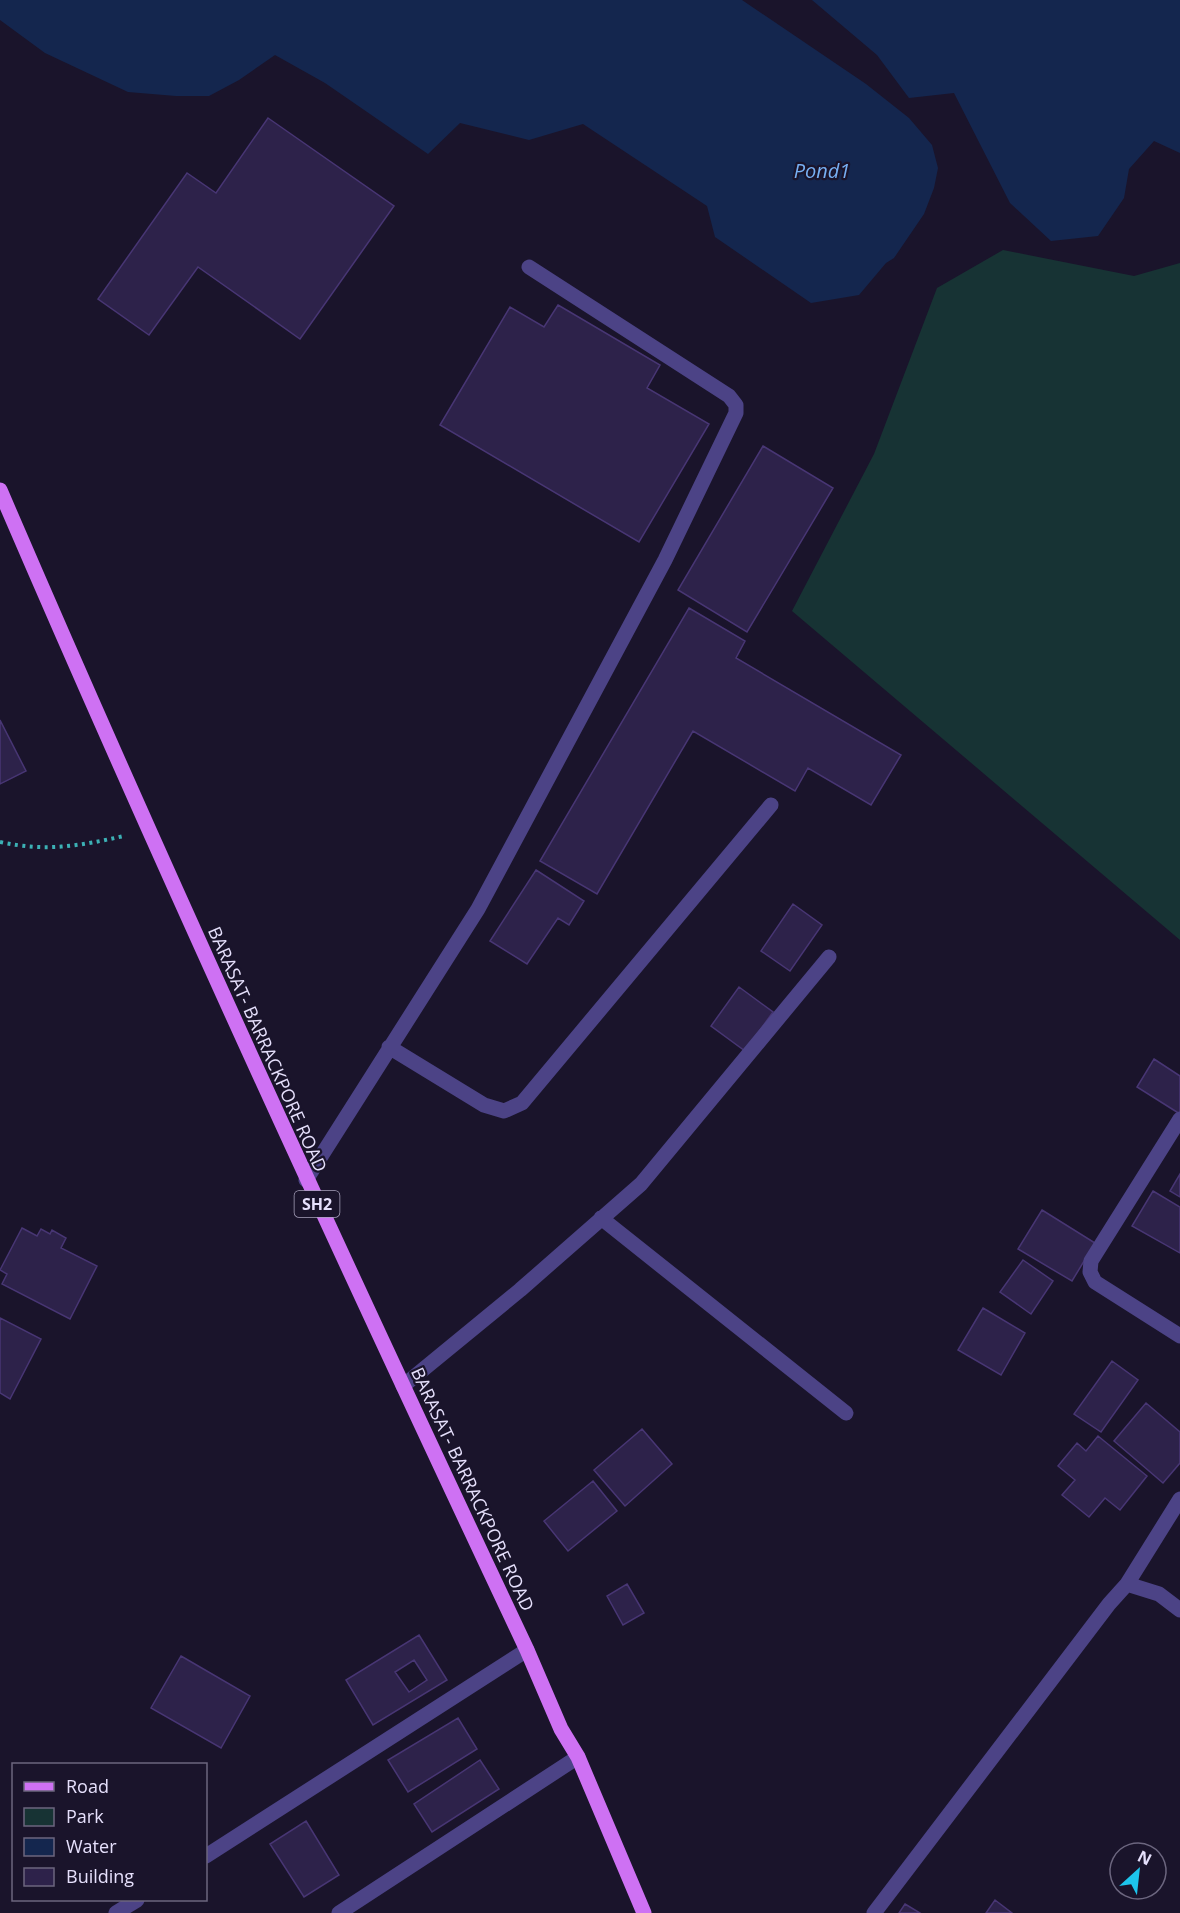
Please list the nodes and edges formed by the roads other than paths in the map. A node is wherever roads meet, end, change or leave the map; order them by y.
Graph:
1 (529, 267) dead end
2 (0, 490) edge
3 (771, 805) dead end
4 (829, 957) dead end
5 (388, 1047) junction
6 (1180, 1119) edge
7 (306, 1180) junction
8 (601, 1218) junction
9 (1180, 1336) edge
10 (403, 1386) junction
11 (846, 1413) dead end
12 (1180, 1499) edge
13 (1127, 1584) junction
14 (1180, 1610) edge
15 (527, 1650) junction
16 (578, 1756) junction
17 (207, 1855) edge
18 (134, 1901) edge
19 (116, 1913) edge
20 (339, 1913) edge
21 (644, 1913) edge
22 (874, 1913) edge

1 - 5 street
2 - 7 main road, BARASAT- BARRACKPORE ROAD / SH2
3 - 5 street
4 - 8 street
5 - 7 street
6 - 9 street
7 - 10 main road, BARASAT- BARRACKPORE ROAD / SH2
8 - 10 street
8 - 11 street
10 - 15 main road, BARASAT- BARRACKPORE ROAD / SH2
12 - 13 street
13 - 14 street
13 - 22 street
15 - 16 main road, BARASAT- BARRACKPORE ROAD / SH2
15 - 17 street
16 - 20 street
16 - 21 main road, BARASAT- BARRACKPORE ROAD / SH2
18 - 19 street

